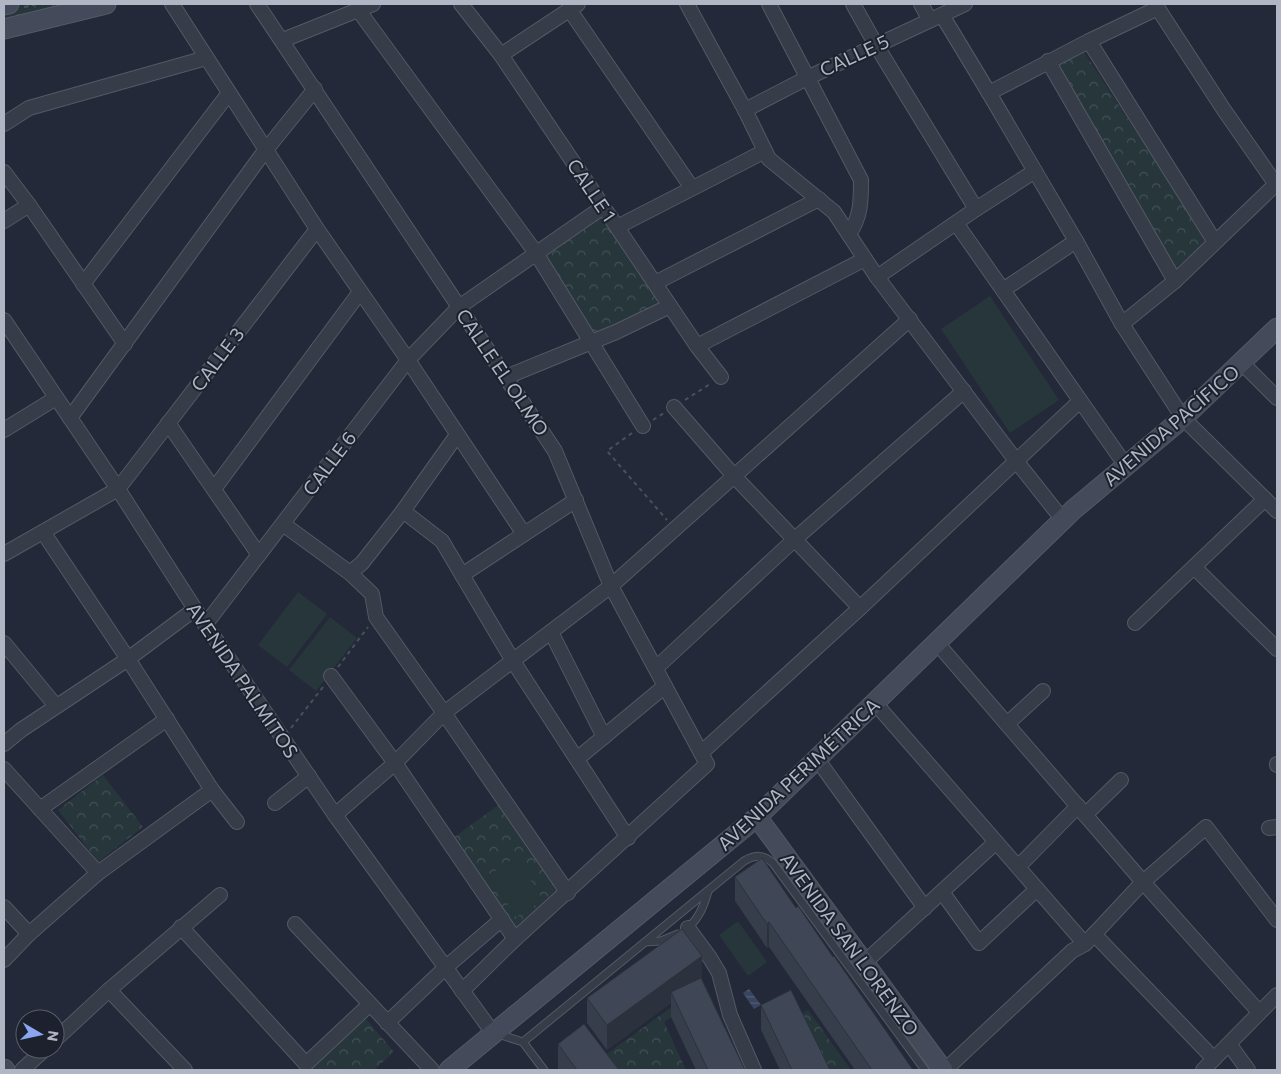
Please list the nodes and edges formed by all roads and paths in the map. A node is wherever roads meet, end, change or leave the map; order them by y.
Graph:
1 (9, 4) edge
2 (106, 4) edge
3 (172, 4) edge
4 (257, 4) edge
5 (373, 4) edge
6 (461, 4) edge
7 (687, 4) edge
8 (769, 4) edge
9 (853, 4) edge
10 (921, 4) edge
11 (965, 4) edge
12 (4, 5) edge
13 (574, 6) edge
14 (1157, 6) edge
15 (359, 10) junction
16 (936, 18) junction
17 (4, 29) edge
18 (283, 40) junction
19 (1088, 41) junction
20 (876, 45) junction
21 (501, 55) junction
22 (206, 58) junction
23 (1048, 61) junction
24 (807, 78) junction
25 (315, 89) junction
26 (989, 92) junction
27 (229, 93) junction
28 (745, 110) junction
29 (4, 124) edge
30 (266, 150) junction
31 (766, 151) junction
32 (1035, 171) junction
33 (4, 172) edge
34 (1277, 185) edge
35 (692, 188) junction
36 (818, 199) junction
37 (29, 205) junction
38 (603, 207) junction
39 (976, 209) junction
40 (4, 221) edge
41 (956, 223) junction
42 (617, 227) junction
43 (317, 229) junction
44 (849, 234) junction
45 (1076, 241) junction
46 (1215, 242) junction
47 (536, 253) junction
48 (865, 259) junction
49 (877, 277) junction
50 (1175, 281) junction
51 (655, 283) junction
52 (83, 284) junction
53 (1003, 290) junction
54 (360, 292) junction
55 (670, 306) junction
56 (459, 307) junction
57 (910, 319) junction
58 (1122, 324) junction
59 (6, 328) edge
60 (1277, 328) edge
61 (592, 342) junction
62 (124, 344) junction
63 (697, 346) junction
64 (408, 360) junction
65 (1241, 362) junction
66 (506, 377) junction
67 (721, 377) dead end
68 (964, 390) junction
69 (56, 398) junction
70 (1277, 398) edge
71 (1080, 401) junction
72 (674, 407) dead end
73 (70, 418) junction
74 (1183, 418) junction
75 (168, 423) junction
76 (643, 426) dead end
77 (4, 430) edge
78 (457, 435) junction
79 (606, 451) dead end
80 (1017, 462) junction
81 (1126, 466) junction
82 (734, 476) junction
83 (118, 489) junction
84 (214, 489) junction
85 (1265, 499) junction
86 (576, 500) junction
87 (403, 511) junction
88 (1277, 511) edge
89 (1063, 520) junction
90 (283, 524) junction
91 (675, 529) junction
92 (43, 532) junction
93 (524, 534) junction
94 (795, 539) junction
95 (4, 554) edge
96 (259, 555) junction
97 (1194, 567) junction
98 (350, 573) junction
99 (462, 575) junction
100 (611, 586) junction
101 (860, 608) junction
102 (194, 609) junction
103 (1135, 623) dead end
104 (205, 624) junction
105 (551, 632) junction
106 (4, 642) edge
107 (937, 642) junction
108 (1277, 649) edge
109 (128, 659) junction
110 (512, 661) junction
111 (656, 668) junction
112 (331, 676) dead end
113 (666, 686) junction
114 (1042, 691) dead end
115 (875, 703) junction
116 (56, 706) junction
117 (444, 713) junction
118 (167, 719) junction
119 (1007, 724) junction
120 (604, 737) junction
121 (4, 744) edge
122 (704, 758) junction
123 (577, 759) junction
124 (817, 759) junction
125 (395, 763) junction
126 (4, 769) edge
127 (309, 776) junction
128 (1121, 780) dead end
129 (212, 790) junction
130 (275, 803) dead end
131 (40, 809) junction
132 (1082, 811) junction
133 (335, 815) junction
134 (757, 817) junction
135 (236, 822) dead end
136 (628, 838) junction
137 (996, 842) junction
138 (1018, 867) junction
139 (98, 873) junction
140 (1143, 882) junction
141 (1037, 889) junction
142 (708, 891) junction
143 (942, 892) junction
144 (568, 893) junction
145 (220, 895) dead end
146 (4, 907) edge
147 (925, 908) junction
148 (502, 919) junction
149 (1277, 920) edge
150 (295, 924) dead end
151 (181, 927) junction
152 (688, 928) junction
153 (28, 934) junction
154 (515, 939) junction
155 (1090, 939) junction
156 (644, 942) junction
157 (4, 960) edge
158 (864, 963) junction
159 (445, 968) junction
160 (109, 990) junction
161 (462, 991) junction
162 (1277, 994) edge
163 (369, 1005) junction
164 (1259, 1012) junction
165 (387, 1024) junction
166 (65, 1031) edge
167 (493, 1033) junction
168 (523, 1042) junction
169 (1228, 1044) junction
170 (34, 1059) edge
171 (1214, 1059) junction
172 (22, 1070) edge
173 (185, 1070) edge
174 (432, 1070) edge
175 (449, 1070) edge
176 (544, 1070) edge
177 (754, 1070) edge
178 (925, 1070) edge
179 (944, 1070) edge
180 (1203, 1070) edge
181 (1248, 1070) edge

1 - 12 street
2 - 17 street
3 - 22 street
4 - 18 street, CALLE EL OLMO
5 - 15 street
6 - 21 street, CALLE 1
7 - 28 street
8 - 24 street
9 - 20 street
10 - 16 street
11 - 16 street, CALLE 5
13 - 21 street
13 - 35 street
14 - 19 street
14 - 34 street
15 - 18 street
15 - 47 street
16 - 20 street, CALLE 5
16 - 26 street
18 - 25 street, CALLE EL OLMO
19 - 23 street
19 - 46 street
20 - 24 street, CALLE 5
20 - 39 street
21 - 38 street, CALLE 1
22 - 27 street
22 - 29 street
23 - 26 street
23 - 50 street
24 - 28 street, CALLE 5
24 - 44 street
25 - 30 street
25 - 56 street, CALLE EL OLMO
26 - 32 street
27 - 30 street
27 - 52 street
28 - 31 street
30 - 43 street
30 - 62 street
31 - 35 street
31 - 36 street
32 - 39 street
32 - 45 street
33 - 37 street
34 - 46 street
35 - 42 street
36 - 44 street
36 - 51 street
37 - 40 street
37 - 52 street
38 - 42 street, CALLE 1
38 - 47 street, CALLE 6
39 - 41 street
41 - 49 street
41 - 53 street
42 - 51 street, CALLE 1
43 - 54 street
43 - 75 street, CALLE 3
44 - 48 street
45 - 53 street
45 - 58 street
46 - 50 street
47 - 56 street, CALLE 6
47 - 61 street
48 - 49 street
48 - 63 street
49 - 57 street
50 - 58 street
51 - 55 street, CALLE 1
52 - 62 street
53 - 71 street
54 - 64 street
54 - 84 street
55 - 61 street
55 - 63 street, CALLE 1
56 - 64 street, CALLE 6
56 - 66 street, CALLE EL OLMO
57 - 68 street
57 - 82 street
58 - 74 street
59 - 69 street, AVENIDA PALMITOS
60 - 65 street, AVENIDA PACÍFICO
61 - 66 street
61 - 76 street
62 - 73 street
63 - 67 street, CALLE 1
64 - 78 street
64 - 90 street, CALLE 6
65 - 70 street
65 - 74 street, AVENIDA PACÍFICO
66 - 86 street, CALLE EL OLMO
68 - 80 street
68 - 94 street
69 - 73 street, AVENIDA PALMITOS
69 - 77 street
71 - 80 street
71 - 81 street
72 - 82 street
73 - 83 street, AVENIDA PALMITOS
74 - 81 street, AVENIDA PACÍFICO
74 - 85 street
75 - 83 street, CALLE 3
75 - 84 street
78 - 87 street
78 - 93 street
79 - 91 path
80 - 89 street
80 - 101 street
81 - 89 street, AVENIDA PACÍFICO
82 - 91 street
82 - 94 street
83 - 92 street
83 - 102 street, AVENIDA PALMITOS
84 - 96 street
85 - 88 street
85 - 97 street
86 - 93 street
86 - 100 street, CALLE EL OLMO
87 - 98 street
87 - 99 street
89 - 107 street, AVENIDA PERIMÉTRICA
90 - 96 street, CALLE 6
90 - 98 street
91 - 100 street
92 - 95 street
92 - 109 street
93 - 99 street
94 - 101 street
94 - 111 street
96 - 104 street, CALLE 6
97 - 103 street
97 - 108 street
98 - 117 street
99 - 110 street
100 - 105 street
100 - 111 street, CALLE EL OLMO
101 - 122 street
102 - 104 street, AVENIDA PALMITOS
102 - 109 street
104 - 127 street, AVENIDA PALMITOS
105 - 110 street
105 - 120 street
106 - 116 street
107 - 115 street, AVENIDA PERIMÉTRICA
107 - 119 street
109 - 116 street
109 - 118 street
110 - 117 street
110 - 123 street
111 - 113 street, CALLE EL OLMO
112 - 125 street
113 - 120 street
113 - 122 street, CALLE EL OLMO
114 - 119 street
115 - 124 street, AVENIDA PERIMÉTRICA
115 - 137 street
116 - 121 street
117 - 125 street
117 - 144 street
118 - 129 street
118 - 131 street
119 - 132 street
120 - 123 street
122 - 136 street
123 - 136 street
124 - 134 street, AVENIDA PERIMÉTRICA
124 - 147 street
125 - 133 street
125 - 148 street
126 - 131 street
127 - 130 street
127 - 133 street, AVENIDA PALMITOS
128 - 132 street
129 - 135 street
129 - 139 street
131 - 139 street
132 - 138 street
132 - 140 street
133 - 159 street, AVENIDA PALMITOS
134 - 158 street, AVENIDA SAN LORENZO
134 - 167 street, AVENIDA PERIMÉTRICA
136 - 144 street
137 - 138 street
137 - 143 street
138 - 141 street
139 - 153 street
140 - 149 street
140 - 155 street
140 - 164 street
141 - 143 street
141 - 155 street
142 - 152 lane
142 - 156 lane
142 - 178 lane
143 - 147 street
144 - 154 street
145 - 151 street
146 - 153 street
147 - 158 street
148 - 154 street
148 - 159 street
150 - 163 street
151 - 160 street
151 - 163 street
152 - 156 lane
152 - 177 street
153 - 157 street
154 - 161 street
155 - 171 street
155 - 179 street
156 - 168 lane
158 - 179 street, AVENIDA SAN LORENZO
159 - 161 street, AVENIDA PALMITOS
159 - 165 street
160 - 166 street
160 - 173 street
161 - 167 street, AVENIDA PALMITOS
162 - 164 street
163 - 165 street
164 - 169 street
165 - 174 street
167 - 168 lane
167 - 175 street, AVENIDA PERIMÉTRICA
168 - 176 lane
169 - 171 street
169 - 181 street
170 - 172 street
171 - 180 street

